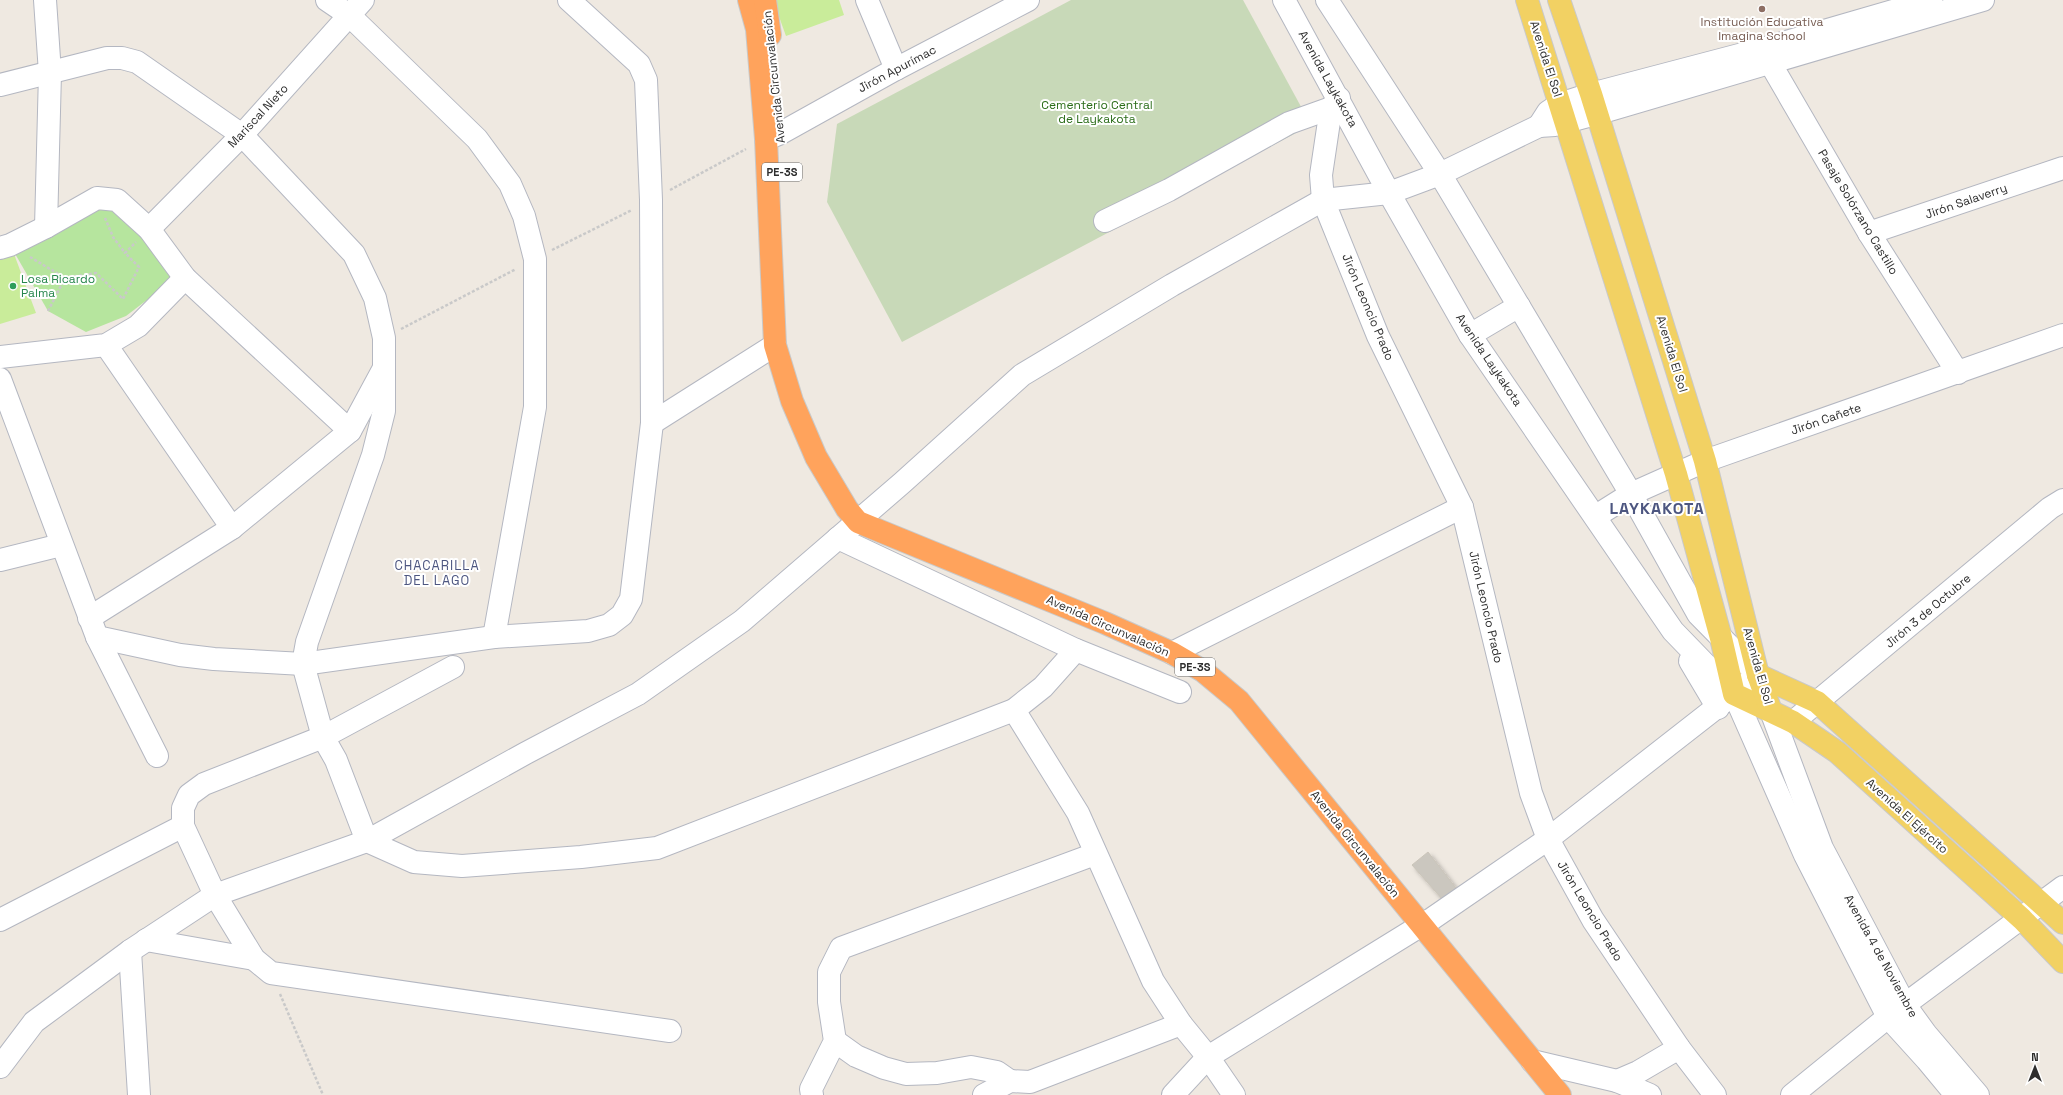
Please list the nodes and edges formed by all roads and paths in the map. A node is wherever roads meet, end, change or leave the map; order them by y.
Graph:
1 (45, 0) edge
2 (327, 0) edge
3 (570, 0) edge
4 (749, 0) edge
5 (765, 0) edge
6 (867, 0) edge
7 (1028, 0) edge
8 (1284, 0) edge
9 (1328, 0) edge
10 (1527, 0) edge
11 (1560, 0) edge
12 (1983, 0) edge
13 (1940, 4) edge
14 (356, 8) edge
15 (1765, 56) junction
16 (896, 69) junction
17 (50, 73) junction
18 (0, 85) edge
19 (1335, 103) junction
20 (1594, 104) junction
21 (1563, 113) junction
22 (242, 135) junction
23 (774, 136) junction
24 (2063, 168) edge
25 (1440, 174) junction
26 (1389, 193) junction
27 (97, 198) junction
28 (651, 200) junction
29 (1322, 200) junction
30 (1105, 221) dead end
31 (46, 227) junction
32 (149, 229) junction
33 (1869, 233) junction
34 (5, 246) edge
35 (125, 253) junction
36 (65, 278) junction
37 (184, 278) junction
38 (1519, 306) junction
39 (48, 311) dead end
40 (1470, 335) junction
41 (2063, 335) edge
42 (106, 345) junction
43 (775, 345) junction
44 (0, 357) edge
45 (385, 365) junction
46 (1958, 373) junction
47 (0, 379) edge
48 (652, 423) junction
49 (350, 431) junction
50 (1705, 461) junction
51 (1676, 474) junction
52 (1631, 494) junction
53 (2063, 500) edge
54 (1462, 507) junction
55 (1596, 516) junction
56 (858, 522) junction
57 (232, 528) junction
58 (838, 538) junction
59 (61, 545) junction
60 (0, 560) edge
61 (93, 628) junction
62 (494, 637) junction
63 (1721, 638) junction
64 (1076, 650) junction
65 (1172, 653) junction
66 (303, 664) junction
67 (453, 667) dead end
68 (1758, 675) junction
69 (1180, 692) dead end
70 (1726, 701) junction
71 (1817, 702) junction
72 (1014, 710) junction
73 (1771, 711) junction
74 (1793, 722) junction
75 (323, 737) junction
76 (157, 756) dead end
77 (183, 826) junction
78 (1548, 839) junction
79 (367, 841) junction
80 (1813, 852) junction
81 (1095, 854) junction
82 (2063, 887) edge
83 (215, 895) junction
84 (2042, 902) junction
85 (2022, 919) junction
86 (0, 920) edge
87 (2063, 923) edge
88 (1421, 926) junction
89 (138, 945) junction
90 (254, 959) junction
91 (2063, 962) edge
92 (271, 974) junction
93 (1896, 1011) junction
94 (1181, 1024) junction
95 (670, 1031) dead end
96 (835, 1041) junction
97 (1679, 1048) junction
98 (1208, 1057) junction
99 (1532, 1061) junction
100 (0, 1067) edge
101 (1617, 1081) junction
102 (1026, 1086) edge
103 (139, 1095) edge
104 (323, 1095) edge
105 (812, 1095) edge
106 (984, 1095) edge
107 (1173, 1095) edge
108 (1234, 1095) edge
109 (1560, 1095) edge
110 (1650, 1095) edge
111 (1714, 1095) edge
112 (1792, 1095) edge
113 (1956, 1095) edge
114 (1978, 1095) edge

1 - 17 street
2 - 14 street
3 - 28 street
4 - 23 highway, Avenida Circunvalación / PE-3S
5 - 23 highway, Avenida Circunvalación / PE-3S
6 - 16 street
7 - 16 street, Jirón Apurímac
8 - 19 street, Avenida Laykakota
9 - 25 street
10 - 21 main road, Avenida El Sol
11 - 20 main road, Avenida El Sol
12 - 13 street
13 - 15 street
14 - 22 street, Mariscal Nieto
14 - 62 street
15 - 20 street
15 - 33 street, Pasaje Solórzano Castillo
16 - 23 street, Jirón Apurímac
17 - 18 street
17 - 22 street
17 - 31 street
19 - 26 street, Avenida Laykakota
19 - 29 street, Jirón Leoncio Prado
19 - 30 street
20 - 21 street
20 - 50 main road, Avenida El Sol
21 - 25 street
21 - 51 main road, Avenida El Sol
22 - 32 street, Mariscal Nieto
22 - 45 street
23 - 28 path
23 - 43 highway, Avenida Circunvalación / PE-3S
24 - 33 street, Jirón Salaverry
25 - 26 street
25 - 38 street
26 - 29 street
26 - 40 street, Avenida Laykakota
27 - 31 street
27 - 32 street
27 - 35 path
28 - 48 street
29 - 54 street, Jirón Leoncio Prado
29 - 56 street
31 - 34 street
32 - 35 path
32 - 37 street
33 - 46 street, Pasaje Solórzano Castillo
34 - 36 path
35 - 36 path
36 - 39 path
37 - 42 street
37 - 49 street
38 - 40 street
38 - 52 street
40 - 55 street, Avenida Laykakota
41 - 46 street, Jirón Cañete
42 - 44 street
42 - 57 street
43 - 48 street
43 - 56 highway, Avenida Circunvalación / PE-3S
45 - 49 street
45 - 66 street
46 - 50 street, Jirón Cañete
47 - 59 street
48 - 62 street
49 - 57 street
50 - 51 street, Jirón Cañete
50 - 68 main road, Avenida El Sol
51 - 52 street, Jirón Cañete
51 - 63 main road, Avenida El Sol
52 - 55 street, Jirón Cañete
52 - 63 street
53 - 71 street, Jirón 3 de Octubre
54 - 65 street
54 - 78 street, Jirón Leoncio Prado
55 - 70 street, Avenida Laykakota
56 - 58 street
56 - 65 highway, Avenida Circunvalación / PE-3S
57 - 61 street
58 - 64 street
58 - 79 street
59 - 60 street
59 - 61 street
61 - 66 street
61 - 76 street
62 - 66 street
63 - 68 street
63 - 70 main road, Avenida El Sol
64 - 69 street
64 - 72 street
65 - 88 highway, Avenida Circunvalación / PE-3S
66 - 75 street
67 - 75 street
68 - 70 street
68 - 71 main road
68 - 73 main road, Avenida El Sol
70 - 73 main road, Avenida El Ejército
70 - 78 street
70 - 80 street, Avenida 4 de Noviembre
71 - 74 street, Jirón 3 de Octubre
71 - 84 main road
72 - 79 street
72 - 81 street
73 - 74 main road, Avenida El Ejército
73 - 80 street
74 - 85 main road, Avenida El Ejército
75 - 77 street
75 - 79 street
77 - 83 street
77 - 86 street
78 - 88 street
78 - 97 street, Jirón Leoncio Prado
79 - 83 street
80 - 93 street, Avenida 4 de Noviembre
81 - 94 street
81 - 96 street
82 - 84 street
83 - 89 street
83 - 90 street
84 - 85 street
84 - 87 main road
85 - 91 main road, Avenida El Ejército
85 - 93 street
88 - 98 street
88 - 99 highway, Avenida Circunvalación / PE-3S
89 - 90 street
89 - 100 street
89 - 103 street
90 - 92 street
92 - 95 street
92 - 104 path
93 - 112 street
93 - 113 street
93 - 114 street, Avenida 4 de Noviembre
94 - 98 street
94 - 102 street
96 - 102 street
96 - 105 street
97 - 101 street
97 - 111 street, Jirón Leoncio Prado
98 - 107 street
98 - 108 street
99 - 101 street
99 - 109 highway, Avenida Circunvalación / PE-3S
101 - 110 street
102 - 106 street

